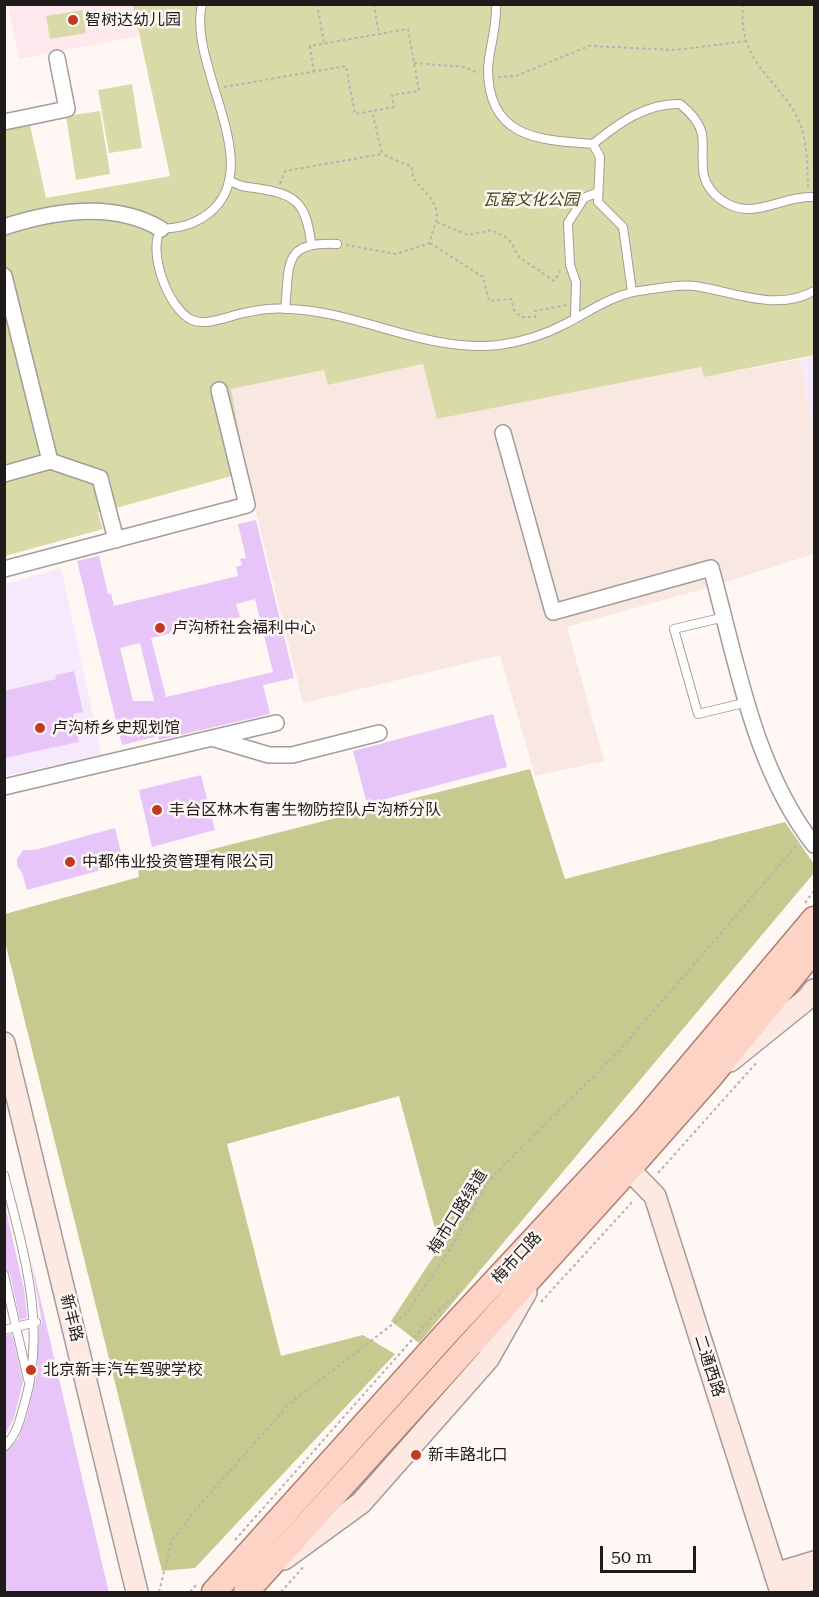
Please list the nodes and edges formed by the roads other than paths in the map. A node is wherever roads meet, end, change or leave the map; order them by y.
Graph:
1 (202, 4) edge
2 (496, 4) edge
3 (57, 58) dead end
4 (4, 122) edge
5 (593, 144) junction
6 (229, 180) junction
7 (598, 192) junction
8 (812, 197) edge
9 (4, 227) edge
10 (161, 229) junction
11 (311, 243) junction
12 (337, 244) road end
13 (4, 276) edge
14 (814, 291) edge
15 (632, 292) junction
16 (285, 309) junction
17 (573, 319) junction
18 (219, 390) dead end
19 (503, 433) dead end
20 (50, 461) junction
21 (4, 474) edge
22 (116, 540) junction
23 (4, 569) edge
24 (725, 617) junction
25 (748, 702) junction
26 (276, 723) dead end
27 (379, 733) dead end
28 (212, 738) junction
29 (4, 787) edge
30 (810, 840) edge
31 (807, 914) edge
32 (814, 950) edge
33 (814, 990) edge
34 (4, 1042) edge
35 (711, 1076) junction
36 (621, 1162) junction
37 (4, 1175) edge
38 (4, 1275) edge
39 (36, 1322) junction
40 (16, 1328) junction
41 (4, 1330) edge
42 (29, 1387) junction
43 (4, 1446) edge
44 (814, 1562) edge
45 (814, 1578) edge
46 (251, 1586) edge
47 (780, 1586) edge
48 (206, 1588) edge
49 (137, 1593) edge

1 - 6 lane
2 - 5 lane
3 - 4 street
5 - 7 lane
5 - 8 lane
6 - 10 lane
6 - 11 lane
7 - 15 lane
7 - 17 lane
9 - 10 street
10 - 16 lane
11 - 12 lane
11 - 16 lane
13 - 20 street
14 - 15 lane
15 - 17 lane
16 - 17 lane
18 - 22 street
19 - 24 street
20 - 21 street
20 - 22 street
22 - 23 street
24 - 25 street
24 - 25 lane
25 - 30 street
26 - 28 street
27 - 28 street
28 - 29 street
31 - 36 main road, 梅市口路
32 - 35 main road, 梅市口路
33 - 35 street
34 - 49 street, 新丰路
35 - 36 main road, 梅市口路
36 - 46 main road, 梅市口路
36 - 47 street, 二通西路
36 - 48 main road, 梅市口路
37 - 39 lane
38 - 40 lane
39 - 40 lane
39 - 42 lane
40 - 41 lane
40 - 42 lane
42 - 43 lane
44 - 47 street
45 - 47 street

